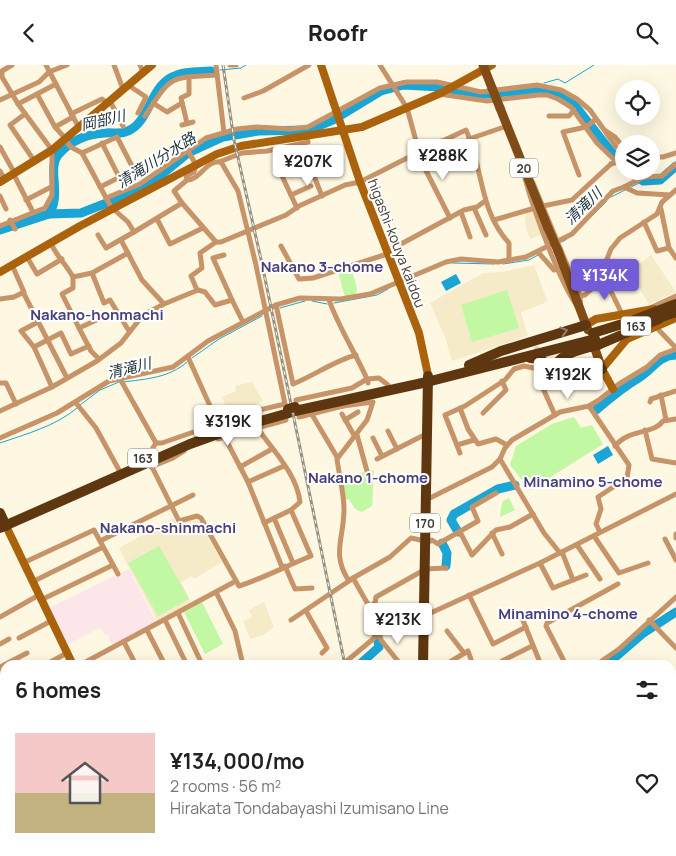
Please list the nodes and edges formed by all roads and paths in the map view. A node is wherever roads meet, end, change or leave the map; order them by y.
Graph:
1 (12, 65) edge
2 (46, 65) edge
3 (67, 65) edge
4 (114, 65) edge
5 (152, 65) edge
6 (230, 65) edge
7 (236, 65) edge
8 (309, 65) edge
9 (321, 65) edge
10 (380, 65) edge
11 (487, 66) edge
12 (142, 69) edge
13 (216, 70) edge
14 (49, 72) junction
15 (189, 77) junction
16 (56, 85) junction
17 (391, 85) junction
18 (126, 87) junction
19 (451, 87) junction
20 (532, 90) junction
21 (11, 93) junction
22 (440, 93) junction
23 (37, 94) junction
24 (244, 98) dead end
25 (0, 99) edge
26 (108, 102) junction
27 (154, 103) junction
28 (182, 103) junction
29 (18, 104) junction
30 (407, 109) junction
31 (574, 110) junction
32 (337, 112) junction
33 (138, 113) dead end
34 (26, 114) junction
35 (72, 115) junction
36 (145, 116) dead end
37 (549, 116) dead end
38 (594, 120) junction
39 (188, 123) dead end
40 (123, 126) dead end
41 (508, 126) junction
42 (587, 126) junction
43 (55, 127) junction
44 (79, 127) junction
45 (603, 129) junction
46 (343, 130) junction
47 (224, 133) junction
48 (307, 137) junction
49 (615, 137) edge
50 (470, 139) junction
51 (441, 141) junction
52 (68, 142) junction
53 (102, 143) junction
54 (462, 143) dead end
55 (615, 146) edge
56 (0, 149) edge
57 (187, 149) junction
58 (52, 150) junction
59 (418, 152) junction
60 (82, 153) junction
61 (676, 153) edge
62 (660, 157) edge
63 (615, 160) edge
64 (219, 161) junction
65 (35, 162) junction
66 (615, 162) edge
67 (676, 163) edge
68 (196, 165) junction
69 (522, 165) junction
70 (300, 170) dead end
71 (0, 171) edge
72 (312, 171) dead end
73 (15, 175) junction
74 (578, 175) dead end
75 (660, 176) edge
76 (119, 177) junction
77 (187, 180) junction
78 (637, 180) edge
79 (2, 181) edge
80 (360, 182) junction
81 (311, 186) dead end
82 (51, 187) junction
83 (100, 187) junction
84 (627, 188) junction
85 (301, 190) junction
86 (676, 190) edge
87 (290, 195) junction
88 (670, 195) junction
89 (0, 196) edge
90 (322, 196) junction
91 (26, 199) junction
92 (107, 199) junction
93 (485, 201) junction
94 (307, 202) junction
95 (182, 203) junction
96 (543, 206) junction
97 (112, 208) junction
98 (297, 208) junction
99 (474, 208) junction
100 (535, 208) junction
101 (660, 208) junction
102 (6, 209) dead end
103 (32, 212) junction
104 (461, 212) junction
105 (450, 218) junction
106 (157, 219) junction
107 (10, 220) junction
108 (494, 220) junction
109 (644, 222) junction
110 (0, 225) edge
111 (203, 228) junction
112 (15, 229) dead end
113 (247, 230) junction
114 (134, 232) junction
115 (98, 235) dead end
116 (486, 235) dead end
117 (470, 237) dead end
118 (121, 240) junction
119 (216, 242) junction
120 (51, 243) junction
121 (401, 243) dead end
122 (281, 246) dead end
123 (555, 246) junction
124 (669, 248) junction
125 (538, 252) junction
126 (128, 253) junction
127 (387, 254) junction
128 (224, 255) dead end
129 (27, 257) junction
130 (676, 258) edge
131 (62, 259) junction
132 (509, 261) junction
133 (12, 265) junction
134 (559, 269) junction
135 (0, 272) edge
136 (92, 273) junction
137 (602, 276) junction
138 (73, 277) junction
139 (398, 281) junction
140 (197, 290) junction
141 (23, 292) junction
142 (580, 296) junction
143 (676, 296) edge
144 (0, 299) edge
145 (232, 300) junction
146 (329, 300) junction
147 (676, 302) edge
148 (164, 303) junction
149 (276, 305) junction
150 (266, 310) junction
151 (581, 311) junction
152 (641, 312) junction
153 (622, 314) junction
154 (673, 315) edge
155 (101, 318) dead end
156 (38, 322) junction
157 (243, 322) junction
158 (656, 327) junction
159 (79, 328) junction
160 (129, 331) junction
161 (536, 336) dead end
162 (593, 337) junction
163 (48, 340) junction
164 (88, 346) junction
165 (34, 347) junction
166 (676, 348) edge
167 (501, 351) junction
168 (356, 355) junction
169 (521, 358) junction
170 (99, 359) junction
171 (190, 359) junction
172 (469, 365) junction
173 (602, 369) junction
174 (66, 378) junction
175 (428, 378) junction
176 (121, 380) junction
177 (367, 381) junction
178 (502, 381) junction
179 (0, 383) edge
180 (388, 385) junction
181 (52, 387) junction
182 (614, 389) junction
183 (676, 391) edge
184 (661, 395) junction
185 (650, 402) dead end
186 (16, 403) junction
187 (343, 403) junction
188 (78, 405) junction
189 (589, 406) junction
190 (460, 408) junction
191 (291, 409) junction
192 (0, 411) edge
193 (358, 412) dead end
194 (311, 413) junction
195 (483, 413) dead end
196 (554, 415) junction
197 (676, 419) edge
198 (666, 420) junction
199 (219, 425) junction
200 (258, 429) junction
201 (388, 431) dead end
202 (645, 431) junction
203 (426, 434) junction
204 (356, 436) junction
205 (223, 437) junction
206 (0, 438) edge
207 (373, 438) dead end
208 (474, 440) junction
209 (156, 443) junction
210 (457, 445) junction
211 (507, 445) junction
212 (616, 446) junction
213 (272, 449) junction
214 (397, 449) junction
215 (460, 453) dead end
216 (337, 457) junction
217 (500, 459) junction
218 (149, 462) junction
219 (676, 463) edge
220 (284, 466) junction
221 (240, 467) junction
222 (119, 469) junction
223 (367, 471) dead end
224 (248, 482) junction
225 (496, 493) dead end
226 (676, 494) edge
227 (193, 495) dead end
228 (425, 500) junction
229 (171, 506) junction
230 (291, 510) junction
231 (533, 514) junction
232 (274, 518) junction
233 (2, 522) edge
234 (264, 523) junction
235 (460, 532) junction
236 (492, 533) junction
237 (600, 533) junction
238 (676, 534) edge
239 (594, 536) junction
240 (676, 538) edge
241 (665, 539) dead end
242 (100, 541) junction
243 (425, 542) junction
244 (577, 545) junction
245 (103, 547) junction
246 (561, 553) junction
247 (502, 554) dead end
248 (676, 560) edge
249 (23, 563) junction
250 (293, 563) junction
251 (540, 563) junction
252 (648, 563) dead end
253 (113, 565) junction
254 (284, 567) junction
255 (446, 568) dead end
256 (424, 570) junction
257 (118, 574) dead end
258 (586, 575) dead end
259 (351, 579) junction
260 (600, 579) dead end
261 (573, 580) junction
262 (236, 581) junction
263 (32, 582) junction
264 (618, 584) dead end
265 (312, 588) dead end
266 (216, 592) junction
267 (469, 595) junction
268 (676, 597) edge
269 (40, 598) junction
270 (369, 607) junction
271 (306, 611) junction
272 (178, 613) junction
273 (424, 616) junction
274 (0, 617) edge
275 (522, 618) dead end
276 (165, 620) junction
277 (291, 620) dead end
278 (51, 621) junction
279 (652, 623) junction
280 (526, 627) junction
281 (147, 630) junction
282 (447, 631) dead end
283 (380, 634) junction
284 (19, 638) dead end
285 (9, 639) dead end
286 (124, 642) junction
287 (0, 644) edge
288 (532, 646) junction
289 (676, 648) edge
290 (27, 653) dead end
291 (67, 653) junction
292 (322, 653) dead end
293 (464, 653) junction
294 (15, 660) edge
295 (54, 660) edge
296 (70, 660) edge
297 (90, 660) edge
298 (133, 660) edge
299 (162, 660) edge
300 (185, 660) edge
301 (200, 660) edge
302 (242, 660) edge
303 (348, 660) edge
304 (397, 660) edge
305 (423, 660) edge
306 (456, 660) edge
307 (471, 660) edge
308 (504, 660) edge
309 (537, 660) edge
310 (563, 660) edge
311 (605, 660) edge

1 - 21 street
2 - 14 street
3 - 14 street
4 - 18 street
5 - 12 street
6 - 7 street
8 - 24 street
9 - 32 street, higashi-kouya kaidou
10 - 17 street
11 - 19 street
11 - 41 main road, 20, bridge
12 - 18 street
13 - 15 street
13 - 47 street
14 - 16 street
14 - 21 street
15 - 27 street
15 - 28 street
16 - 23 street
16 - 35 street
17 - 19 street
17 - 30 street
17 - 32 street
18 - 26 street
18 - 33 street
19 - 20 street
19 - 22 street
20 - 22 street
20 - 31 street
20 - 38 street
21 - 25 street
21 - 29 street
22 - 30 street
23 - 29 street
23 - 43 street
26 - 35 street
26 - 40 street
26 - 44 street
27 - 28 street
27 - 36 street
28 - 39 street
29 - 34 street
30 - 46 street
30 - 59 street
31 - 37 street
31 - 42 street
32 - 46 street, higashi-kouya kaidou
32 - 47 street
34 - 58 street
34 - 65 street
35 - 43 street
35 - 44 street
38 - 42 street
38 - 45 street
41 - 50 street
41 - 69 main road, 20
42 - 63 street
42 - 74 street
43 - 52 street
44 - 52 street
45 - 49 street
45 - 55 street
46 - 48 street
46 - 80 street, higashi-kouya kaidou
47 - 57 street
48 - 64 street
48 - 68 street
50 - 51 street
50 - 93 street
51 - 54 street
51 - 59 street
52 - 58 street
52 - 60 street
53 - 60 street
53 - 76 street
53 - 76 street
56 - 73 street
57 - 68 street
57 - 92 street
58 - 65 street
58 - 82 street
59 - 80 street
59 - 105 street
60 - 83 street
61 - 62 street
64 - 77 street
64 - 113 street
65 - 73 street
66 - 96 street, bridge
67 - 75 street
68 - 77 street
68 - 97 street
69 - 96 street
69 - 100 street
69 - 123 main road, 20, bridge
70 - 87 street
71 - 79 street
72 - 90 street
73 - 79 street
73 - 91 street
76 - 83 street
77 - 95 street
78 - 84 street
80 - 90 street
80 - 127 street, higashi-kouya kaidou
81 - 85 street
82 - 91 street
82 - 103 street
83 - 92 street
84 - 88 street
84 - 123 street
85 - 87 street
85 - 94 street
86 - 88 street
87 - 98 street
88 - 101 street
89 - 102 street
90 - 94 street
91 - 103 street
92 - 97 street
93 - 99 street
93 - 108 street
94 - 98 street
95 - 106 street
95 - 111 street
96 - 123 street
97 - 114 street
97 - 120 street
98 - 113 street
99 - 104 street
99 - 116 street
100 - 108 street
100 - 123 street
101 - 109 street
101 - 124 street
103 - 107 street
104 - 105 street
104 - 117 street
105 - 121 street
106 - 111 street
106 - 114 street
107 - 110 street
107 - 112 street
108 - 132 street
109 - 124 street
109 - 137 street
111 - 119 street
113 - 119 street
113 - 150 street
114 - 118 street
115 - 118 street
118 - 126 street
119 - 140 street
120 - 129 street
120 - 131 street
122 - 127 street
123 - 125 street
123 - 134 street
123 - 142 street
123 - 151 main road, 20
124 - 130 street
125 - 132 street
125 - 134 street
126 - 136 street
126 - 148 street
127 - 139 street, higashi-kouya kaidou
128 - 145 street
129 - 131 street
129 - 133 street
131 - 138 street
132 - 139 street
133 - 135 street
133 - 141 street
134 - 151 street
136 - 138 street
136 - 160 street
137 - 142 street
137 - 153 street
138 - 159 street
139 - 146 street
139 - 175 street, higashi-kouya kaidou
140 - 145 street
140 - 148 street
141 - 144 street
141 - 156 street
142 - 151 street
143 - 152 street
145 - 157 street
146 - 149 street
146 - 168 street
147 - 152 street
147 - 162 highway, 163, bridge
148 - 160 street
149 - 150 street
149 - 168 street
150 - 157 street
150 - 191 street
151 - 162 main road, 20
152 - 153 street
152 - 158 street
153 - 162 street
154 - 158 street
154 - 162 highway, 163, bridge
155 - 159 street
156 - 163 street
156 - 165 street
157 - 171 street
158 - 166 street
158 - 173 street
159 - 164 street
160 - 170 street
161 - 167 street
167 -> 162 highway
162 - 169 highway, 163
162 - 172 highway, 163
162 - 173 main road, 20
162 - 173 highway, 163
163 - 164 street
163 - 165 street
163 - 174 street
164 - 170 street
165 - 181 street
166 - 182 street
167 - 172 highway
168 - 177 street
169 - 173 highway
169 - 175 highway, 163
170 - 174 street
171 - 176 street
171 - 199 street
172 - 175 highway, 163
173 - 182 street
174 - 181 street
175 - 180 highway, 163
175 - 187 highway, 163
175 - 203 highway, 170
176 - 188 street
176 - 209 street
177 - 180 street
177 - 191 street
178 - 190 street
178 - 195 street
178 - 196 street
179 - 186 street
180 - 191 highway, 163
181 - 186 street
182 - 189 street
183 - 184 street
184 - 185 street
184 - 198 street
186 - 192 street
187 - 191 highway, 163
187 - 194 street
187 - 204 street
188 - 206 street
188 - 222 street
189 - 196 street
189 - 212 street
190 - 208 street
190 - 210 street
191 - 194 street
191 - 199 street
191 - 200 street
191 - 218 highway, 163
193 - 204 street
194 - 216 street
196 - 211 street
197 - 198 street
198 - 202 street
199 - 209 street
200 - 205 street
200 - 213 street
201 - 214 street
202 - 212 street
202 - 219 street
203 - 214 street
203 - 228 highway, 170
204 - 216 street
204 - 223 street
205 - 218 street
205 - 221 street
207 - 214 street
208 - 210 street
208 - 211 street
209 - 218 street
210 - 215 street
211 - 217 street
212 - 237 street
213 - 220 street
213 - 221 street
216 - 259 street
217 - 228 street
217 - 231 street
218 - 222 highway, 163
218 - 229 street
218 - 233 highway, 163
220 - 224 street
220 - 230 street
221 - 224 street
222 - 233 highway, 163
224 - 234 street
225 - 235 street
226 - 237 street
227 - 229 street
228 - 243 highway, 170
229 - 242 street
229 - 262 street
230 - 232 street
230 - 250 street
231 - 236 street
231 - 246 street
232 - 234 street
232 - 250 street
233 - 249 street
234 - 254 street
235 - 236 street
235 - 243 street
236 - 247 street
237 - 239 street
238 - 240 street
239 - 244 street
239 - 252 street
241 - 248 street
242 - 245 street
242 - 249 street
243 - 256 highway, 170
243 - 259 street
244 - 246 street
244 - 260 street
245 - 253 street
245 - 263 street
246 - 251 street
246 - 261 street
249 - 263 street
250 - 254 street
251 - 261 street
251 - 267 street
253 - 257 street
253 - 269 street
254 - 262 street
254 - 265 street
255 - 256 street
256 - 270 street
256 - 273 highway, 170
258 - 261 street
259 - 270 street
259 - 271 street
262 - 266 street
263 - 269 street
264 - 310 street
266 - 272 street
266 - 302 street
267 - 273 street
267 - 280 street
268 - 279 street
269 - 274 street
269 - 278 street
270 - 283 street
271 - 277 street
271 - 292 street
272 - 276 street
272 - 301 street
273 - 283 street
273 - 305 highway, 170
275 - 280 street
276 - 281 street
276 - 300 street
278 - 284 street
278 - 291 street
279 - 289 street
279 - 311 street
280 - 288 street
281 - 286 street
281 - 299 street
282 - 293 street
283 - 303 street
283 - 304 street
285 - 287 street
286 - 297 street
286 - 298 street
288 - 308 street
288 - 309 street
290 - 294 street
291 - 295 street
291 - 296 street
293 - 306 street
293 - 307 street

